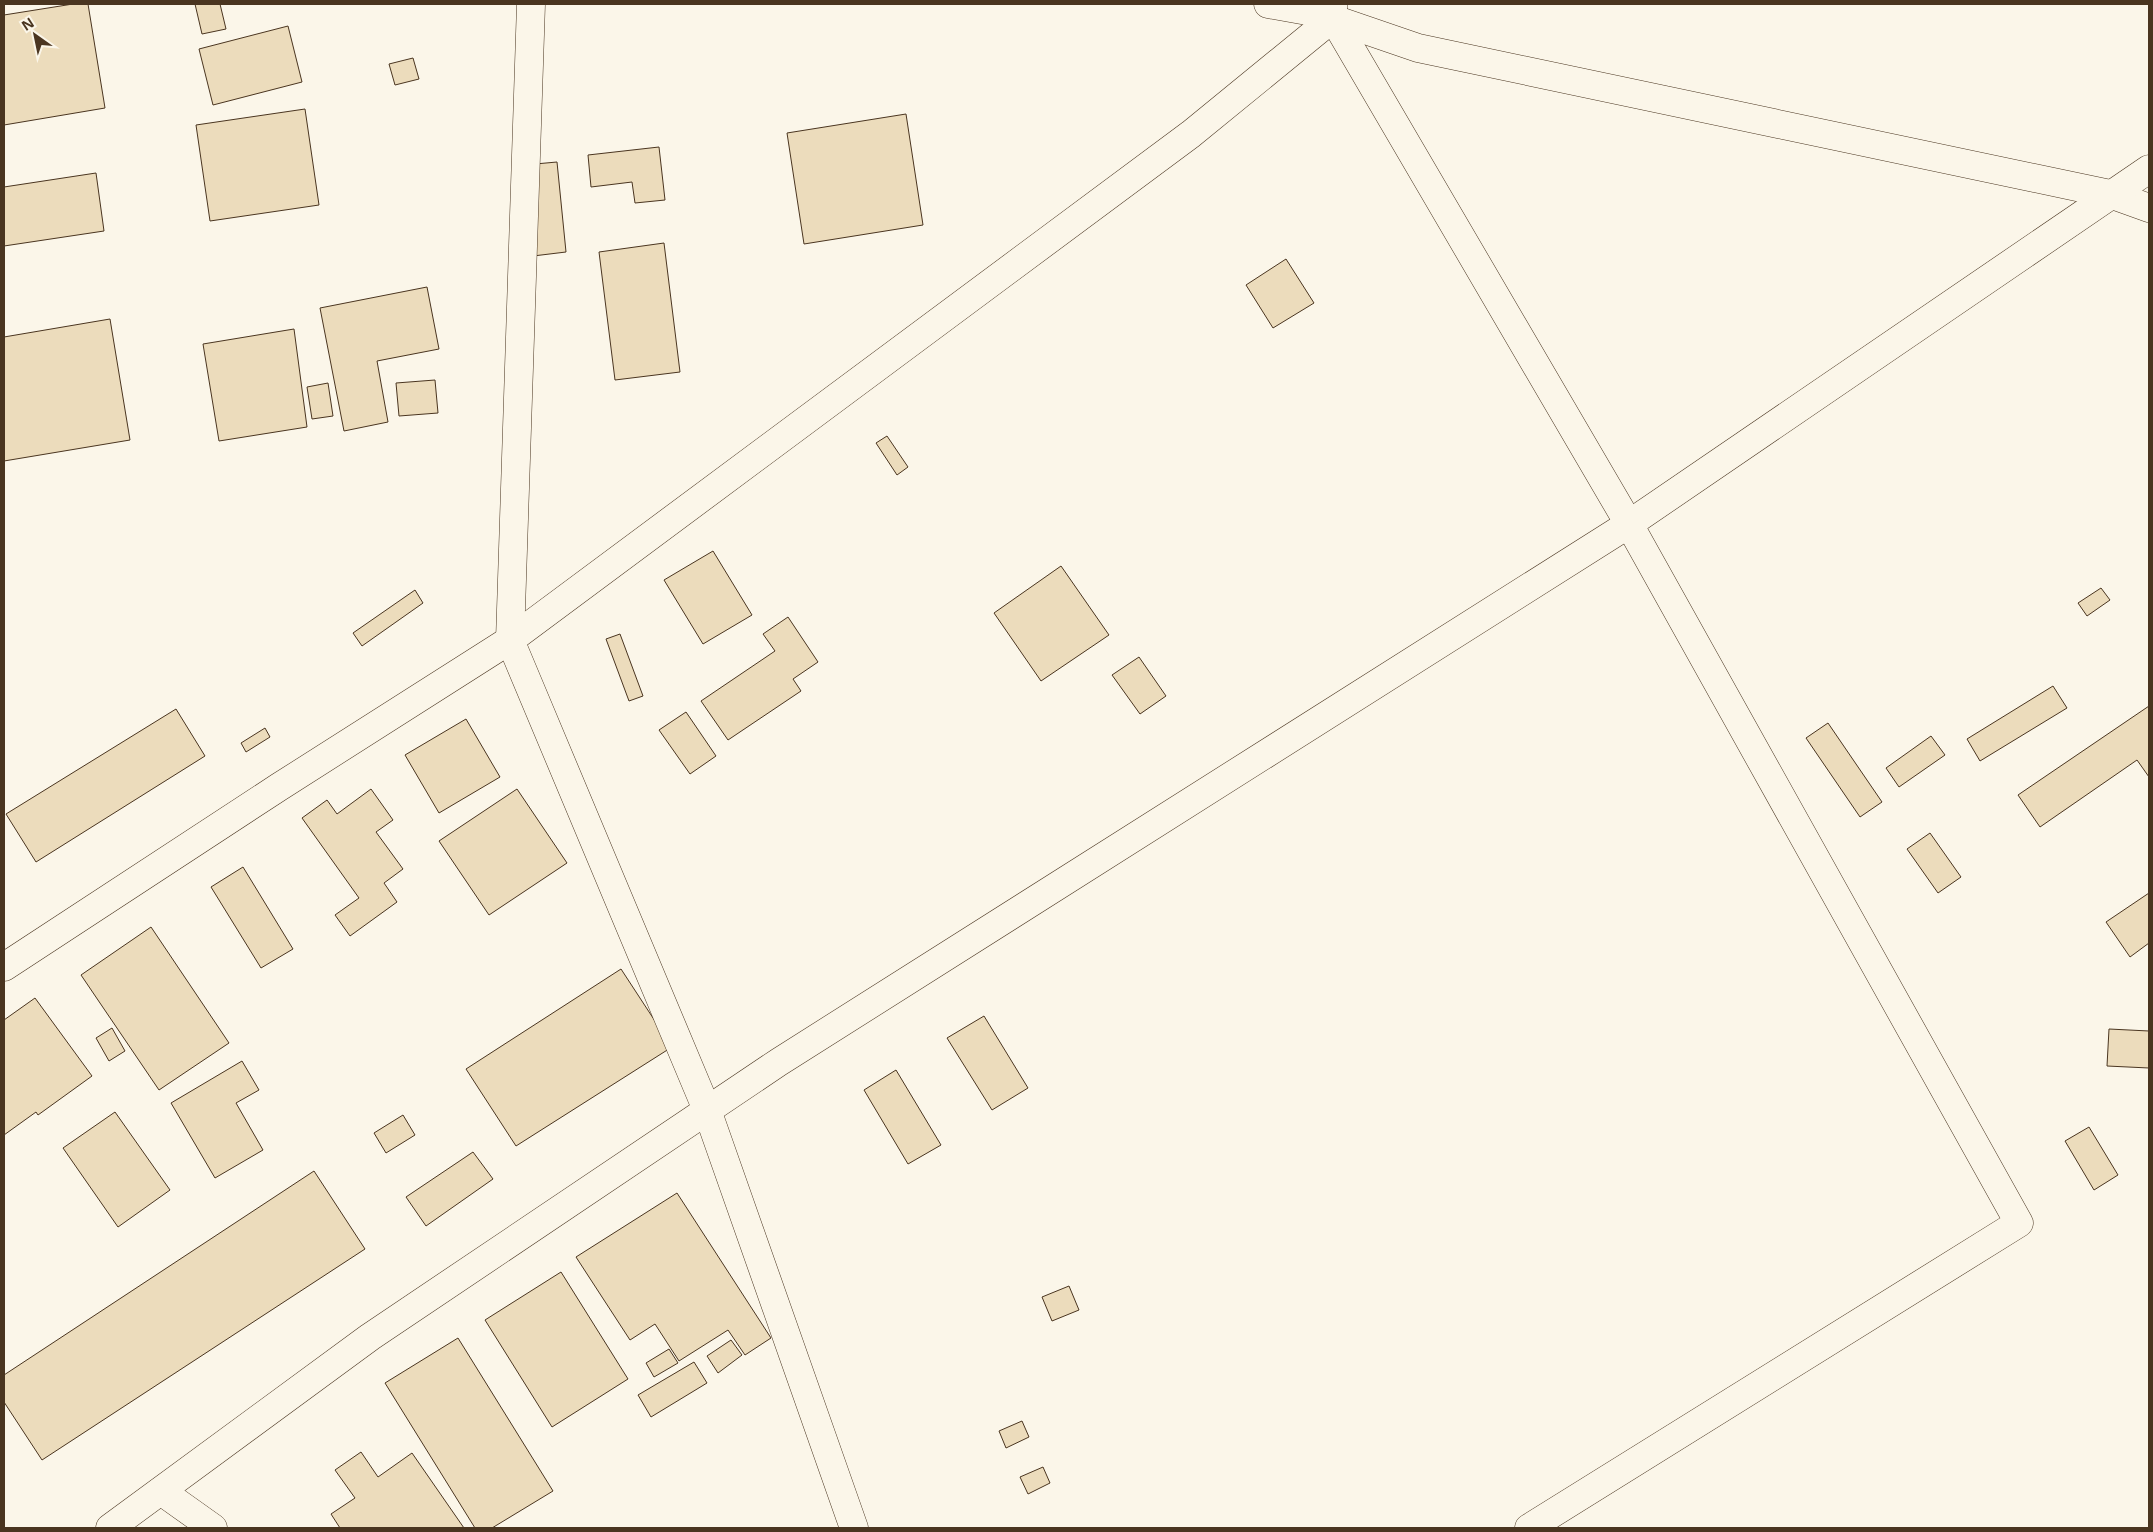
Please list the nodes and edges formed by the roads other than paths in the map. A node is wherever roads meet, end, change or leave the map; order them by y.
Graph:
1 (531, 4) edge
2 (1268, 4) edge
3 (1333, 11) edge
4 (2149, 168) edge
5 (2110, 194) junction
6 (2149, 208) edge
7 (1629, 524) junction
8 (510, 640) junction
9 (4, 967) edge
10 (707, 1110) junction
11 (161, 1491) junction
12 (110, 1528) edge
13 (213, 1528) edge
14 (854, 1528) edge
15 (1529, 1528) edge

1 - 8 street
2 - 3 street
3 - 5 street
3 - 7 street
3 - 8 street
4 - 5 street
5 - 6 street
5 - 7 street
7 - 10 street
7 - 15 street
8 - 9 street
8 - 10 street
10 - 11 street
10 - 14 street
11 - 12 street
11 - 13 street

